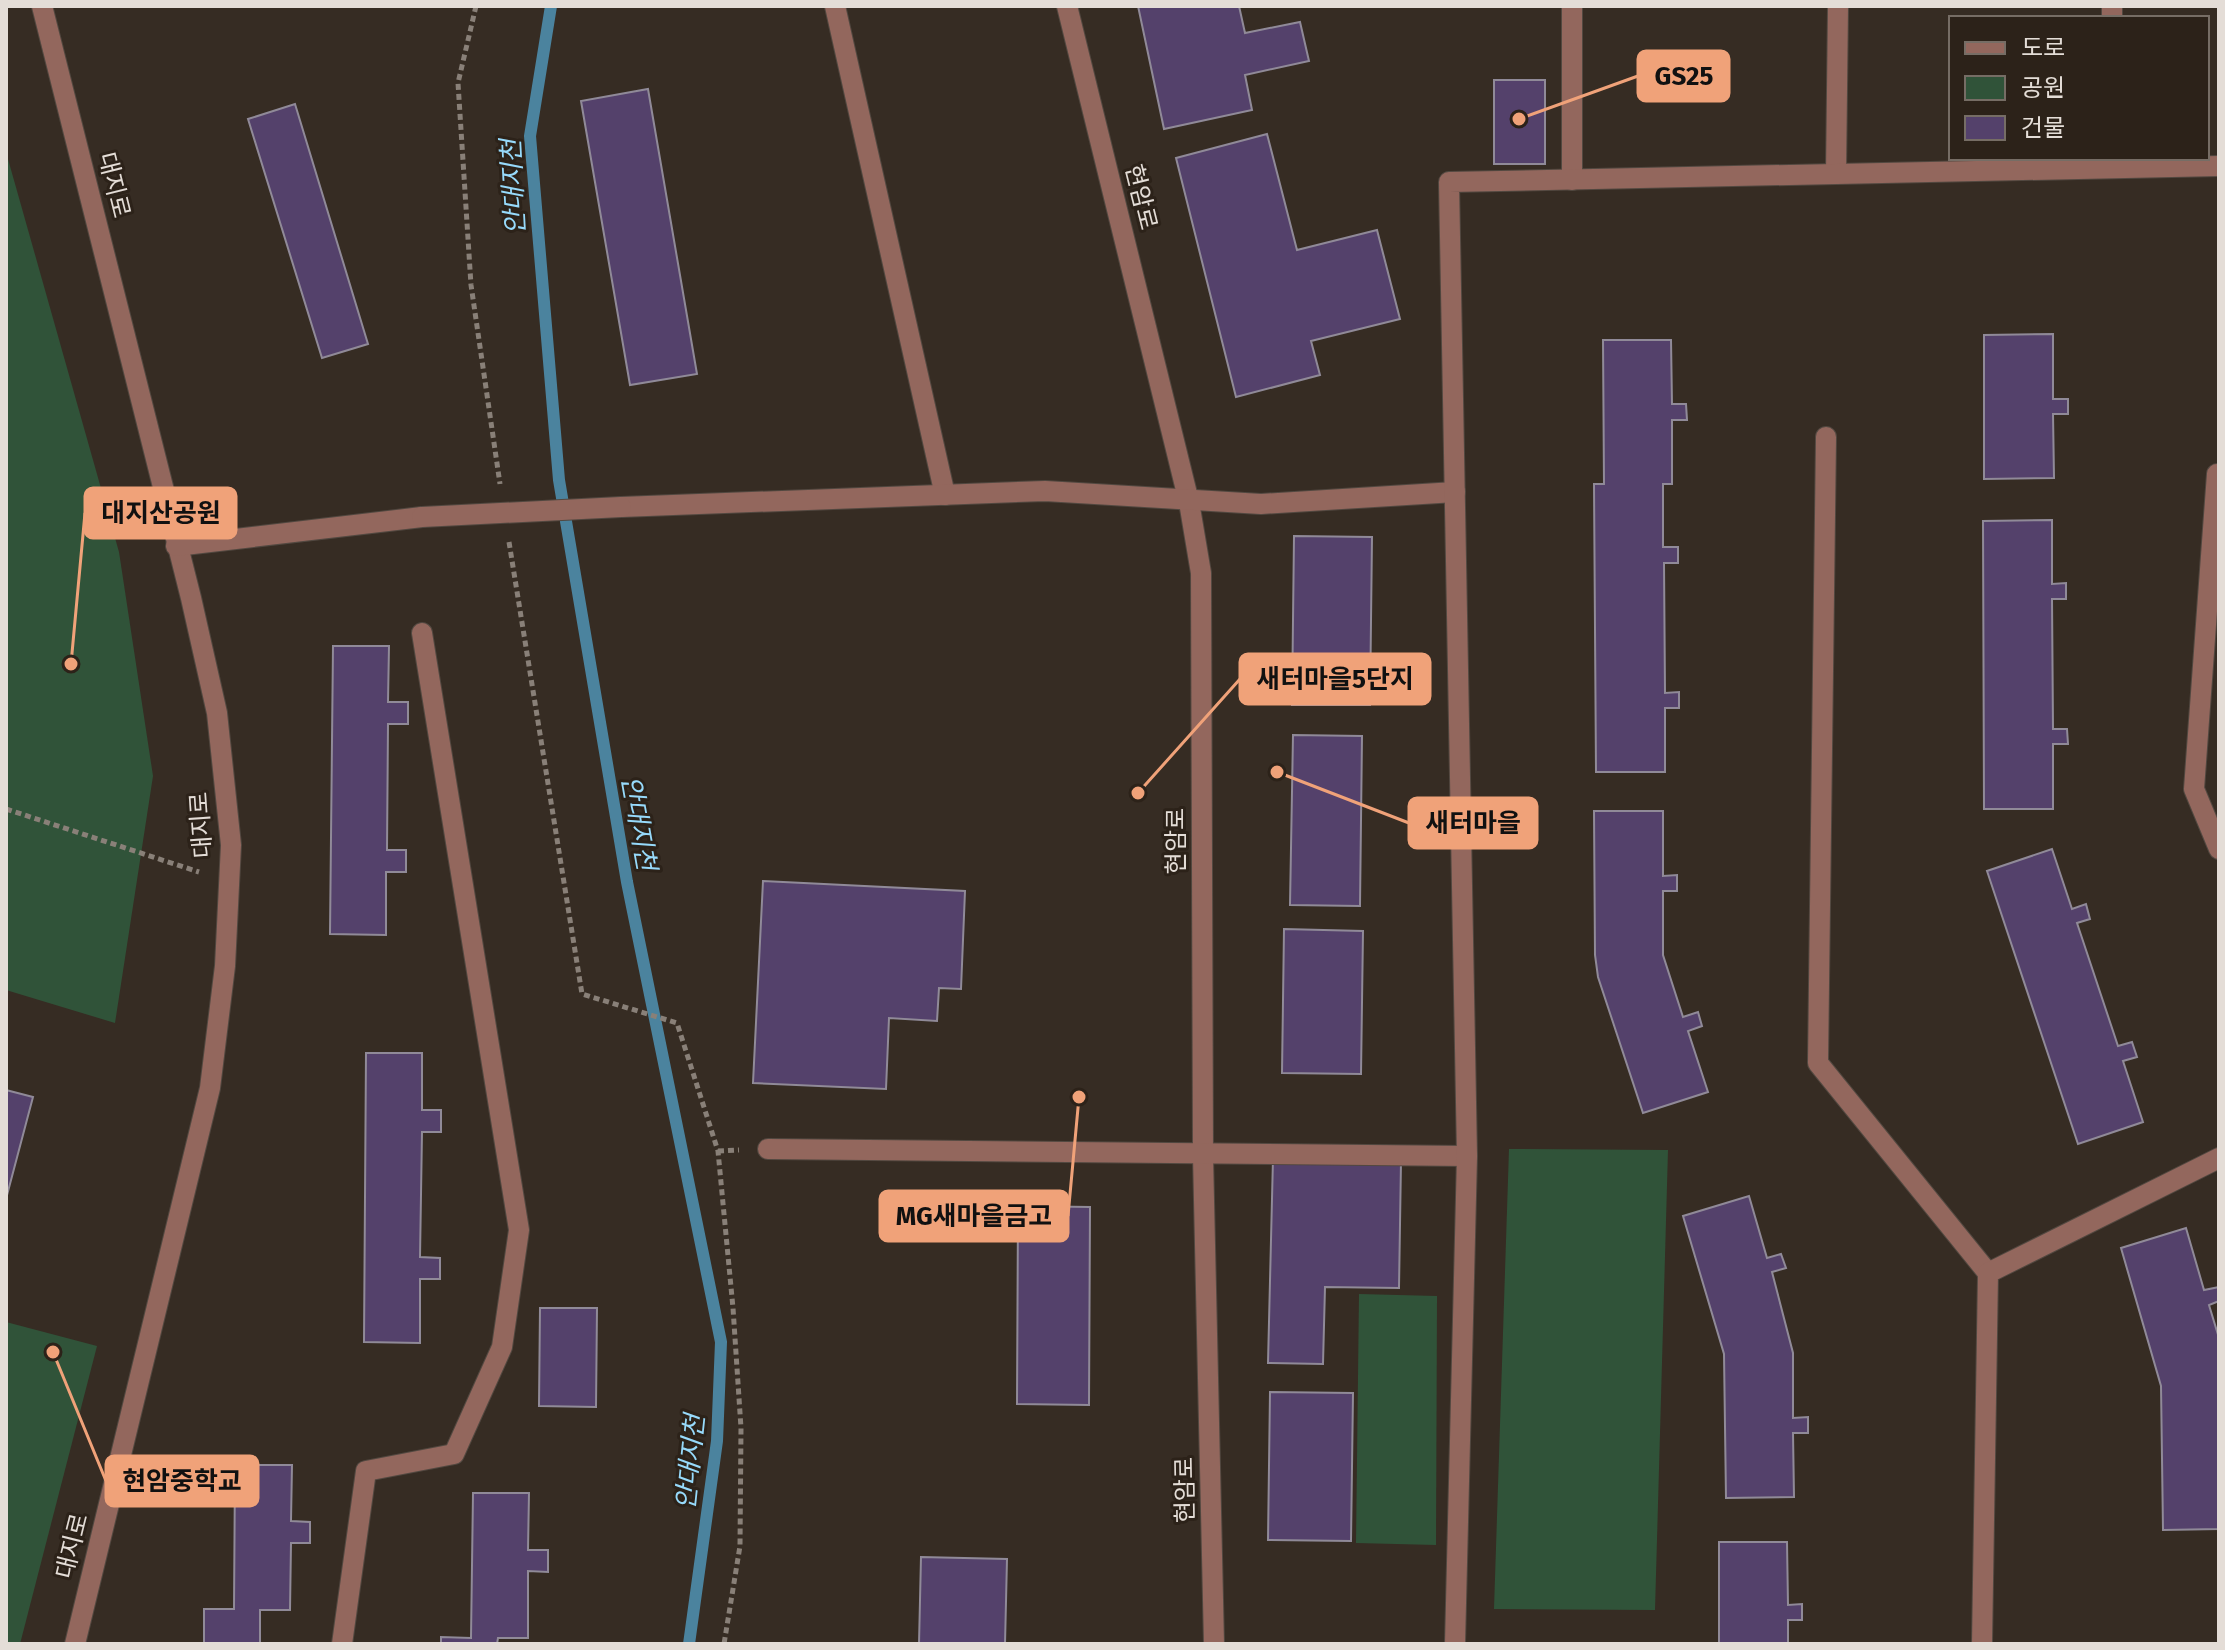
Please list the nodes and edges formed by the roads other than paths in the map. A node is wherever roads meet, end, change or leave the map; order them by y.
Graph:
1 (42, 6) edge
2 (835, 6) edge
3 (1067, 6) edge
4 (1572, 6) edge
5 (1838, 6) edge
6 (2110, 163) edge
7 (2219, 166) edge
8 (1836, 174) junction
9 (1572, 180) junction
10 (1826, 437) dead end
11 (2217, 474) edge
12 (1455, 492) junction
13 (945, 495) junction
14 (1189, 502) junction
15 (176, 546) junction
16 (422, 633) dead end
17 (2219, 849) edge
18 (768, 1149) dead end
19 (1203, 1156) junction
20 (1467, 1156) junction
21 (2219, 1158) edge
22 (1988, 1273) junction
23 (75, 1644) edge
24 (342, 1644) edge
25 (1214, 1644) edge
26 (1455, 1644) edge
27 (1982, 1644) edge

1 - 15 street, 대지로
2 - 13 street
3 - 14 street, 현암로
4 - 9 street
5 - 8 street
6 - 7 street
6 - 8 street
8 - 9 street
9 - 12 street
10 - 22 street
11 - 17 street
12 - 14 street
12 - 20 street
13 - 14 street
13 - 15 street, bridge
14 - 19 street, 현암로
15 - 23 street, 대지로
16 - 24 street
18 - 19 street
19 - 20 street
19 - 25 street, 현암로
20 - 26 street
21 - 22 street
22 - 27 street

